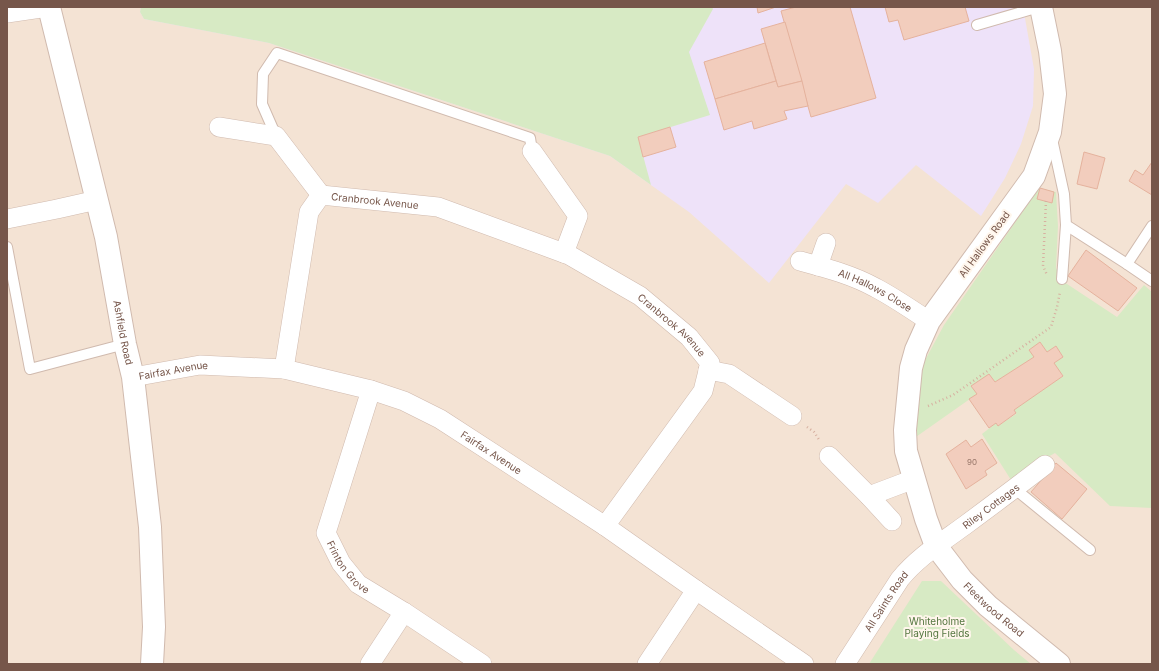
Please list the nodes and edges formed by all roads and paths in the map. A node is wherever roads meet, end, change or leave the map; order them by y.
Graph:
1 (49, 7) edge
2 (1040, 7) edge
3 (7, 13) edge
4 (977, 25) dead end
5 (219, 127) dead end
6 (1050, 132) junction
7 (276, 136) junction
8 (532, 151) joint
9 (321, 195) junction
10 (97, 200) junction
11 (1046, 201) dead end
12 (7, 219) edge
13 (1066, 225) junction
14 (1152, 226) edge
15 (826, 243) dead end
16 (7, 247) edge
17 (564, 253) junction
18 (800, 261) dead end
19 (1127, 264) junction
20 (818, 266) junction
21 (1049, 279) dead end
22 (1062, 279) joint
23 (1152, 281) edge
24 (1056, 291) dead end
25 (1059, 298) junction
26 (929, 321) junction
27 (125, 344) junction
28 (284, 369) junction
29 (708, 370) junction
30 (132, 377) junction
31 (371, 390) junction
32 (790, 407) joint
33 (905, 417) junction
34 (830, 456) joint
35 (1045, 465) dead end
36 (914, 479) junction
37 (1015, 489) junction
38 (869, 496) junction
39 (892, 521) dead end
40 (605, 526) junction
41 (936, 546) junction
42 (1090, 550) dead end
43 (696, 590) junction
44 (404, 612) junction
45 (152, 664) edge
46 (370, 664) edge
47 (482, 664) edge
48 (647, 664) edge
49 (804, 664) edge
50 (845, 664) edge
51 (1059, 664) edge

1 - 3 street
1 - 10 street, Ashfield Road
2 - 4 lane
2 - 6 street, All Hallows Road
5 - 7 street
6 - 13 lane
6 - 26 street, All Hallows Road
7 - 8 lane
7 - 9 street, Cranbrook Avenue
8 - 17 street
9 - 17 street, Cranbrook Avenue
9 - 28 street, Cranbrook Avenue
10 - 12 street
10 - 27 street, Ashfield Road
11 - 21 path
13 - 19 lane
13 - 22 lane
14 - 19 lane
15 - 20 street
16 - 27 lane
17 - 29 street, Cranbrook Avenue
18 - 20 street, All Hallows Close
19 - 23 lane
20 - 26 street, All Hallows Close
22 - 25 path
24 - 25 path
25 - 33 path
26 - 33 street, All Hallows Road
27 - 30 street, Ashfield Road
28 - 30 street, Fairfax Avenue
28 - 31 street, Fairfax Avenue
29 - 32 street
29 - 40 street, Cranbrook Avenue
30 - 45 street, Ashfield Road
31 - 40 street, Fairfax Avenue
31 - 44 street, Frinton Grove
32 - 34 path
33 - 36 street, All Hallows Road
34 - 38 street
35 - 37 street, Riley Cottages
36 - 38 street
36 - 41 street, All Hallows Road
37 - 41 street, Riley Cottages
37 - 42 lane
38 - 39 street
40 - 43 street, Fairfax Avenue
41 - 50 street, All Saints Road
41 - 51 street, Fleetwood Road
43 - 48 street
43 - 49 street, Fairfax Avenue
44 - 46 street
44 - 47 street, Frinton Grove

